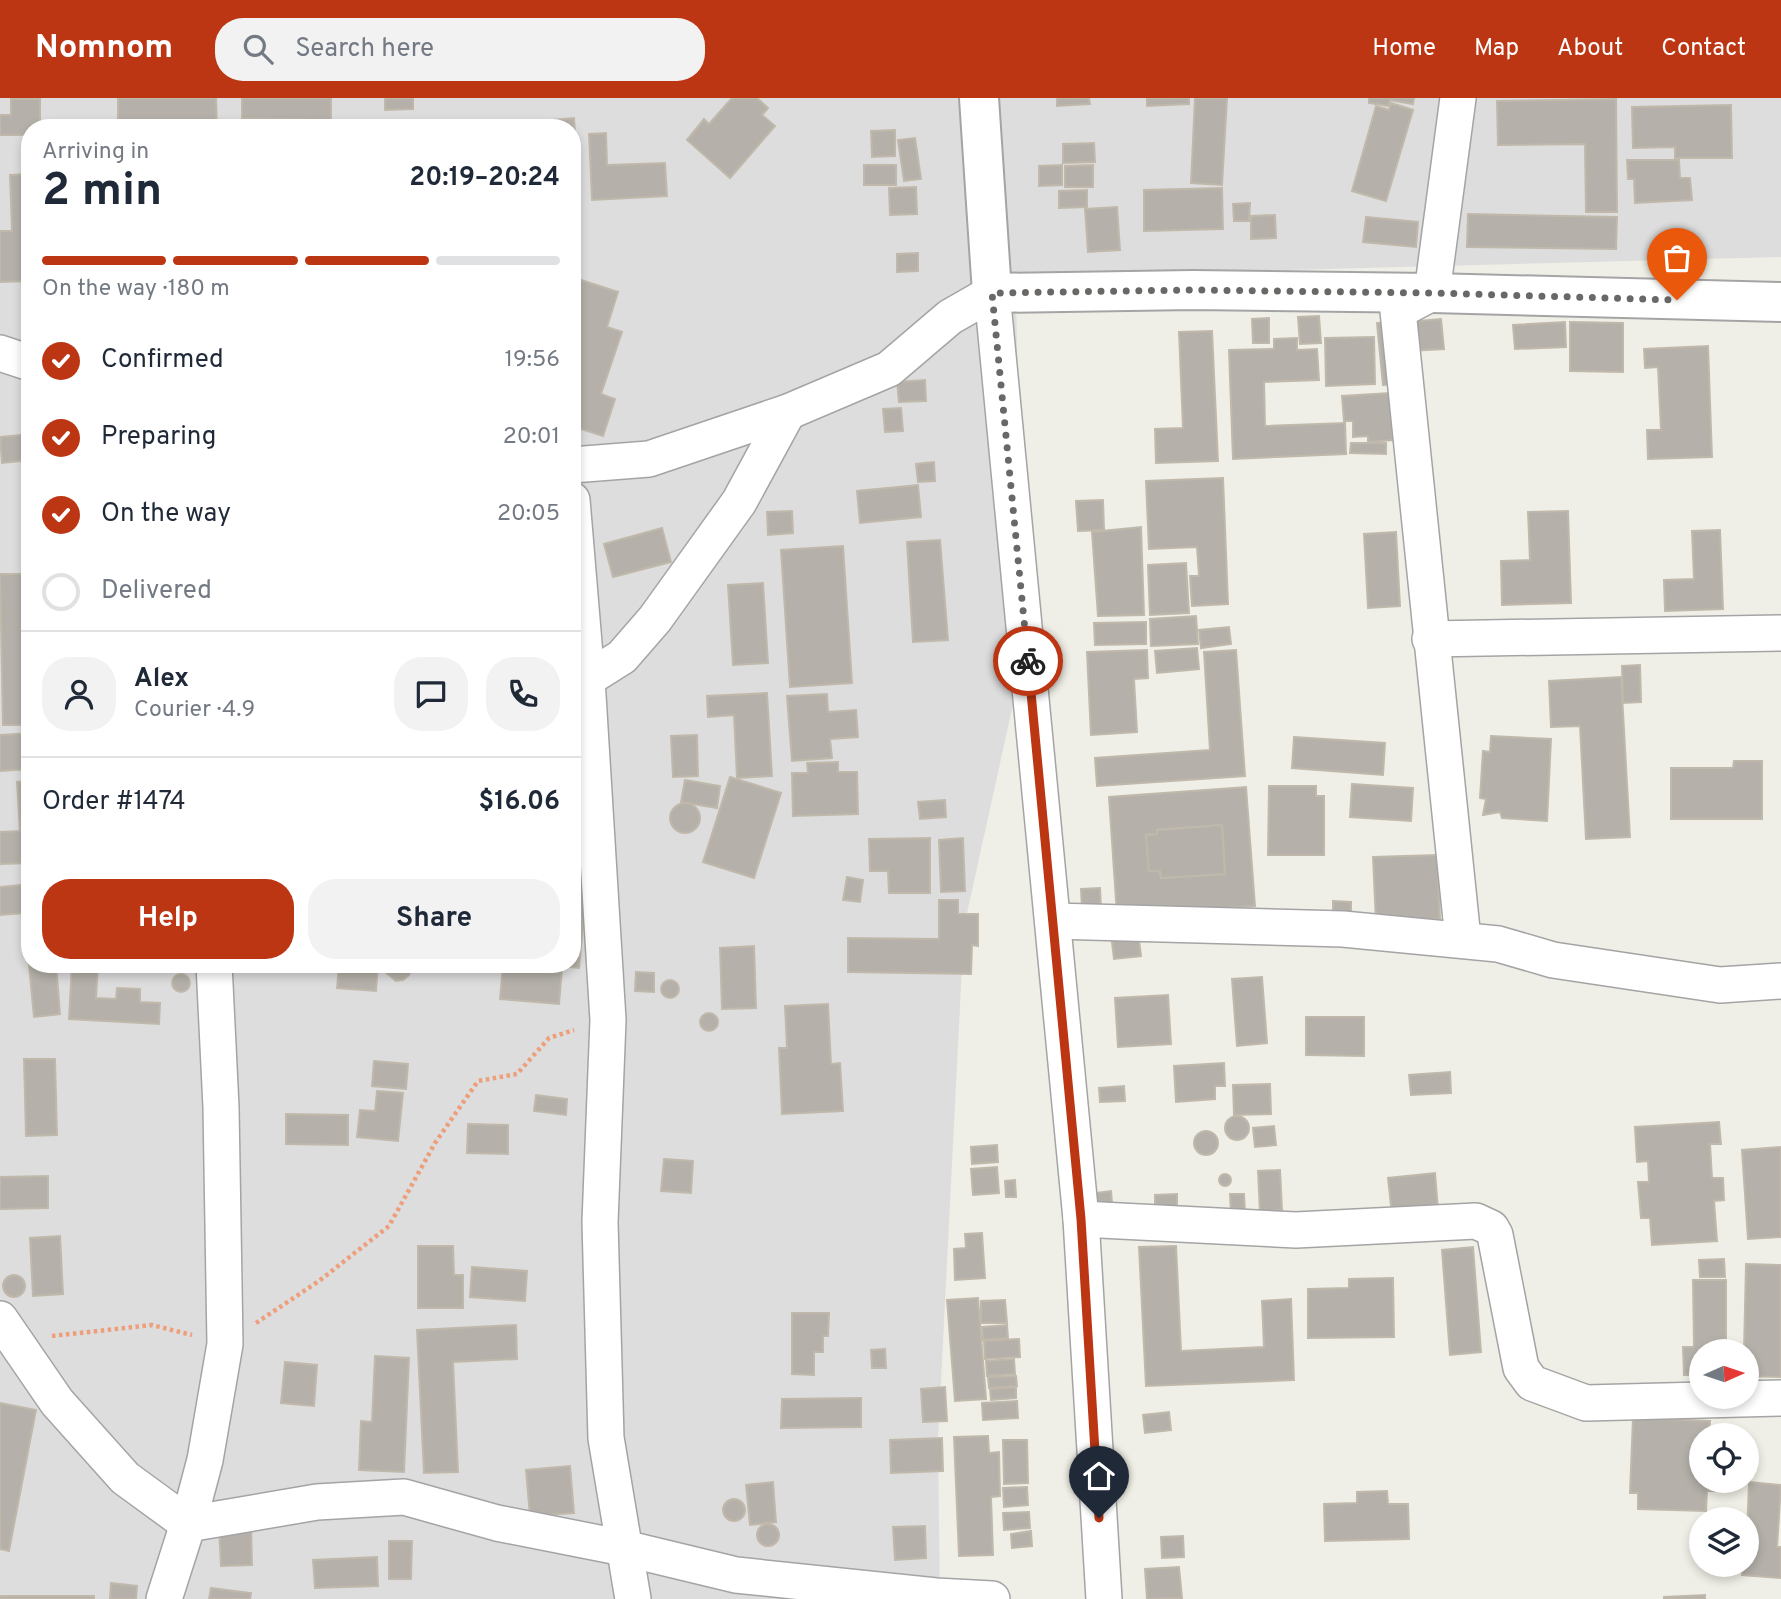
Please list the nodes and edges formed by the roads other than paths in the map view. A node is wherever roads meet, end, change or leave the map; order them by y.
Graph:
1 (979, 98) edge
2 (1458, 98) edge
3 (992, 293) junction
4 (1432, 293) junction
5 (1781, 302) edge
6 (0, 353) edge
7 (21, 360) edge
8 (788, 412) junction
9 (581, 463) edge
10 (581, 607) edge
11 (1781, 633) edge
12 (1430, 639) junction
13 (587, 679) junction
14 (1053, 921) junction
15 (1463, 939) junction
16 (214, 973) edge
17 (1781, 981) edge
18 (1081, 1219) junction
19 (7, 1330) edge
20 (1781, 1398) edge
21 (188, 1524) junction
22 (624, 1548) junction
23 (164, 1599) edge
24 (632, 1599) edge
25 (992, 1599) edge
26 (1104, 1599) edge

1 - 3 street
2 - 4 street
3 - 4 street
3 - 8 street
3 - 14 street
4 - 5 street
4 - 12 street
6 - 7 street
8 - 9 street
8 - 13 street
10 - 13 street
11 - 12 street
12 - 15 street
13 - 22 street
14 - 15 street
14 - 18 street
15 - 17 street
16 - 21 street
18 - 20 street
18 - 26 street
19 - 21 street
21 - 22 street
21 - 23 street
22 - 24 street
22 - 25 street

